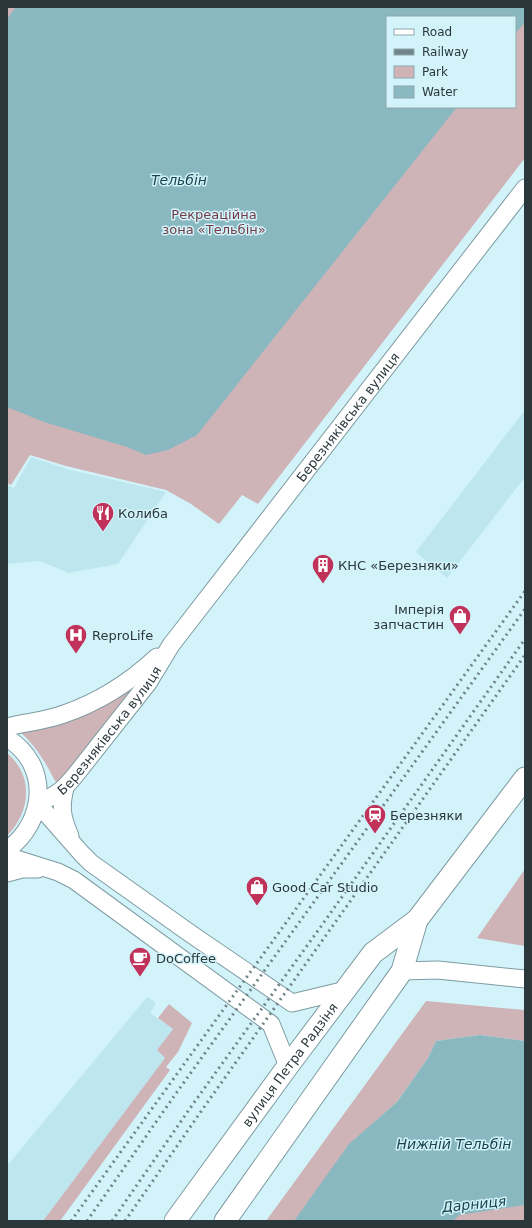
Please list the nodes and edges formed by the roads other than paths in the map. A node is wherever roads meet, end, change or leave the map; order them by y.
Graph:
1 (525, 188) edge
2 (171, 646) junction
3 (7, 727) edge
4 (7, 738) edge
5 (525, 778) edge
6 (65, 788) junction
7 (38, 804) junction
8 (7, 850) edge
9 (78, 850) junction
10 (7, 856) edge
11 (53, 870) junction
12 (7, 873) edge
13 (417, 920) junction
14 (402, 971) junction
15 (525, 979) edge
16 (346, 990) junction
17 (288, 1066) junction
18 (175, 1221) edge
19 (225, 1221) edge

1 - 2 street, Березняківська вулиця
2 - 3 street, Березняківська вулиця
2 - 6 street, Березняківська вулиця
4 - 7 street
5 - 13 main road, вулиця Петра Радзіня
6 - 7 street, Березняківська вулиця
6 - 9 street
7 - 8 street
7 - 9 street
9 - 16 street
10 - 11 street
11 - 12 street
11 - 17 street
13 - 14 main road, вулиця Петра Радзіня
13 - 16 main road, вулиця Петра Радзіня
14 - 15 street
14 - 19 main road, вулиця Петра Радзіня
16 - 17 main road, вулиця Петра Радзіня
17 - 18 main road, вулиця Петра Радзіня

